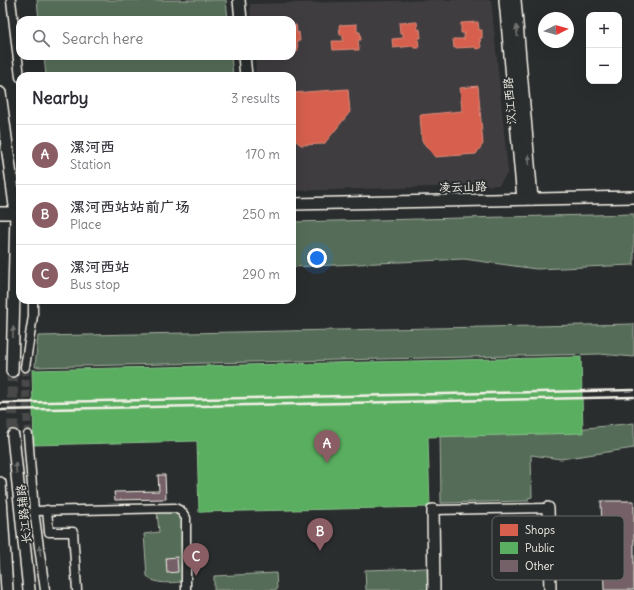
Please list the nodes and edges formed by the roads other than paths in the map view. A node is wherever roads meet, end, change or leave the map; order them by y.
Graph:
1 (11, 0) edge
2 (239, 0) edge
3 (505, 0) edge
4 (515, 0) edge
5 (241, 16) edge
6 (16, 43) edge
7 (18, 60) edge
8 (244, 60) edge
9 (19, 72) edge
10 (246, 72) edge
11 (0, 93) edge
12 (634, 197) edge
13 (528, 199) junction
14 (16, 200) edge
15 (296, 204) edge
16 (0, 213) edge
17 (16, 213) edge
18 (16, 266) edge
19 (33, 304) edge
20 (25, 367) tunnel mouth
21 (12, 371) tunnel mouth
22 (28, 435) tunnel mouth
23 (13, 436) tunnel mouth
24 (0, 483) edge
25 (545, 508) junction
26 (34, 510) junction
27 (47, 510) junction
28 (433, 510) joint
29 (545, 516) edge
30 (545, 516) edge
31 (543, 580) edge
32 (549, 580) edge
33 (7, 590) edge
34 (30, 590) edge
35 (45, 590) edge
36 (77, 590) edge
37 (186, 590) edge
38 (434, 590) edge
39 (543, 590) edge
40 (550, 590) edge

1 - 6 street
2 - 5 street
3 - 13 street, 汉江西路
13 -> 4 street, 汉江西路
7 - 9 street
8 - 10 street
11 - 14 street
12 - 13 street, 凌云山路
13 - 15 street, 凌云山路
16 - 17 street
21 -> 18 street
19 - 20 street
22 - 26 street, 长江路辅路
34 -> 23 street
24 - 33 street
25 - 28 street
25 - 29 street
25 - 30 street
26 - 27 street
35 -> 26 street, 长江路辅路
27 - 36 street
27 - 37 street
28 - 38 street
31 - 39 street
32 - 40 street

